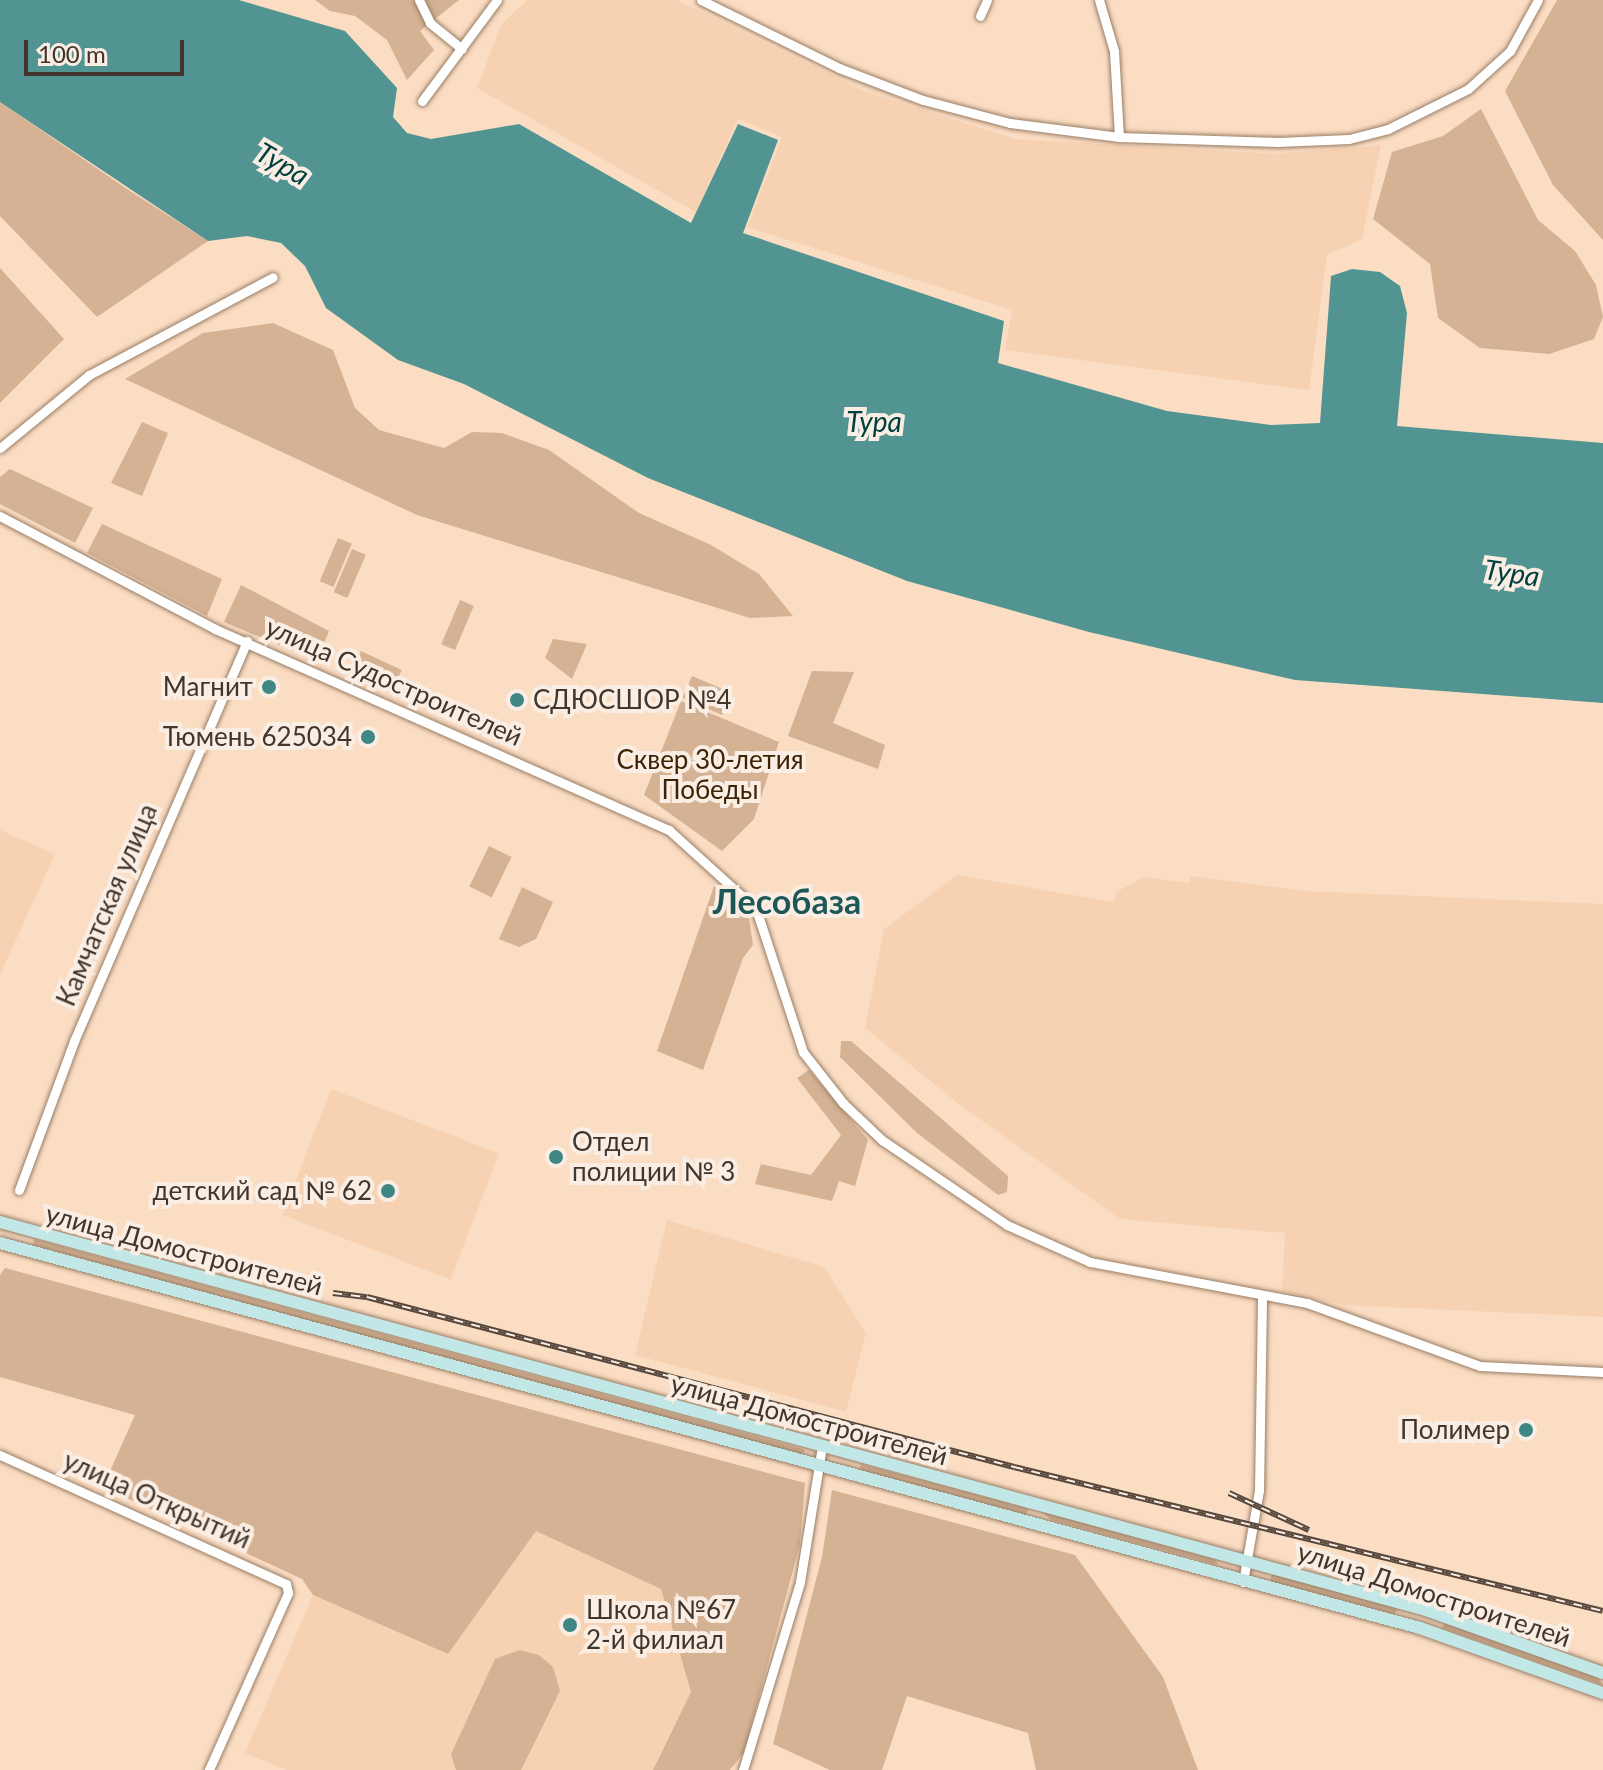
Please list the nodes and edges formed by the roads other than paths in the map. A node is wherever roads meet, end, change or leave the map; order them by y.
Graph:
1 (419, 0) edge
2 (497, 0) edge
3 (701, 0) edge
4 (987, 0) edge
5 (1099, 0) edge
6 (1538, 0) edge
7 (980, 16) dead end
8 (462, 49) junction
9 (422, 101) dead end
10 (1119, 137) junction
11 (273, 277) dead end
12 (0, 448) edge
13 (0, 516) edge
14 (247, 641) junction
15 (19, 1190) dead end
16 (4, 1223) edge
17 (0, 1244) edge
18 (1262, 1295) junction
19 (1603, 1372) edge
20 (822, 1446) junction
21 (0, 1455) edge
22 (819, 1467) junction
23 (1248, 1560) junction
24 (1243, 1582) junction
25 (1603, 1673) edge
26 (1603, 1693) edge
27 (209, 1770) edge
28 (743, 1770) edge

1 - 8 street
2 - 8 street
3 - 10 street
4 - 7 street
5 - 10 street
6 - 10 street
8 - 9 street
11 - 12 street
13 - 14 street, улица Судостроителей
14 - 15 street, Камчатская улица
14 - 18 street, улица Судостроителей
16 - 17 street
16 - 20 main road, улица Домостроителей
17 - 22 main road, улица Домостроителей
18 - 19 street
18 - 23 street
20 - 22 street
20 - 23 main road, улица Домостроителей
21 - 27 street, улица Открытий
22 - 24 main road, улица Домостроителей
22 - 28 street
23 - 24 street
23 - 25 main road, улица Домостроителей
24 - 26 main road, улица Домостроителей

